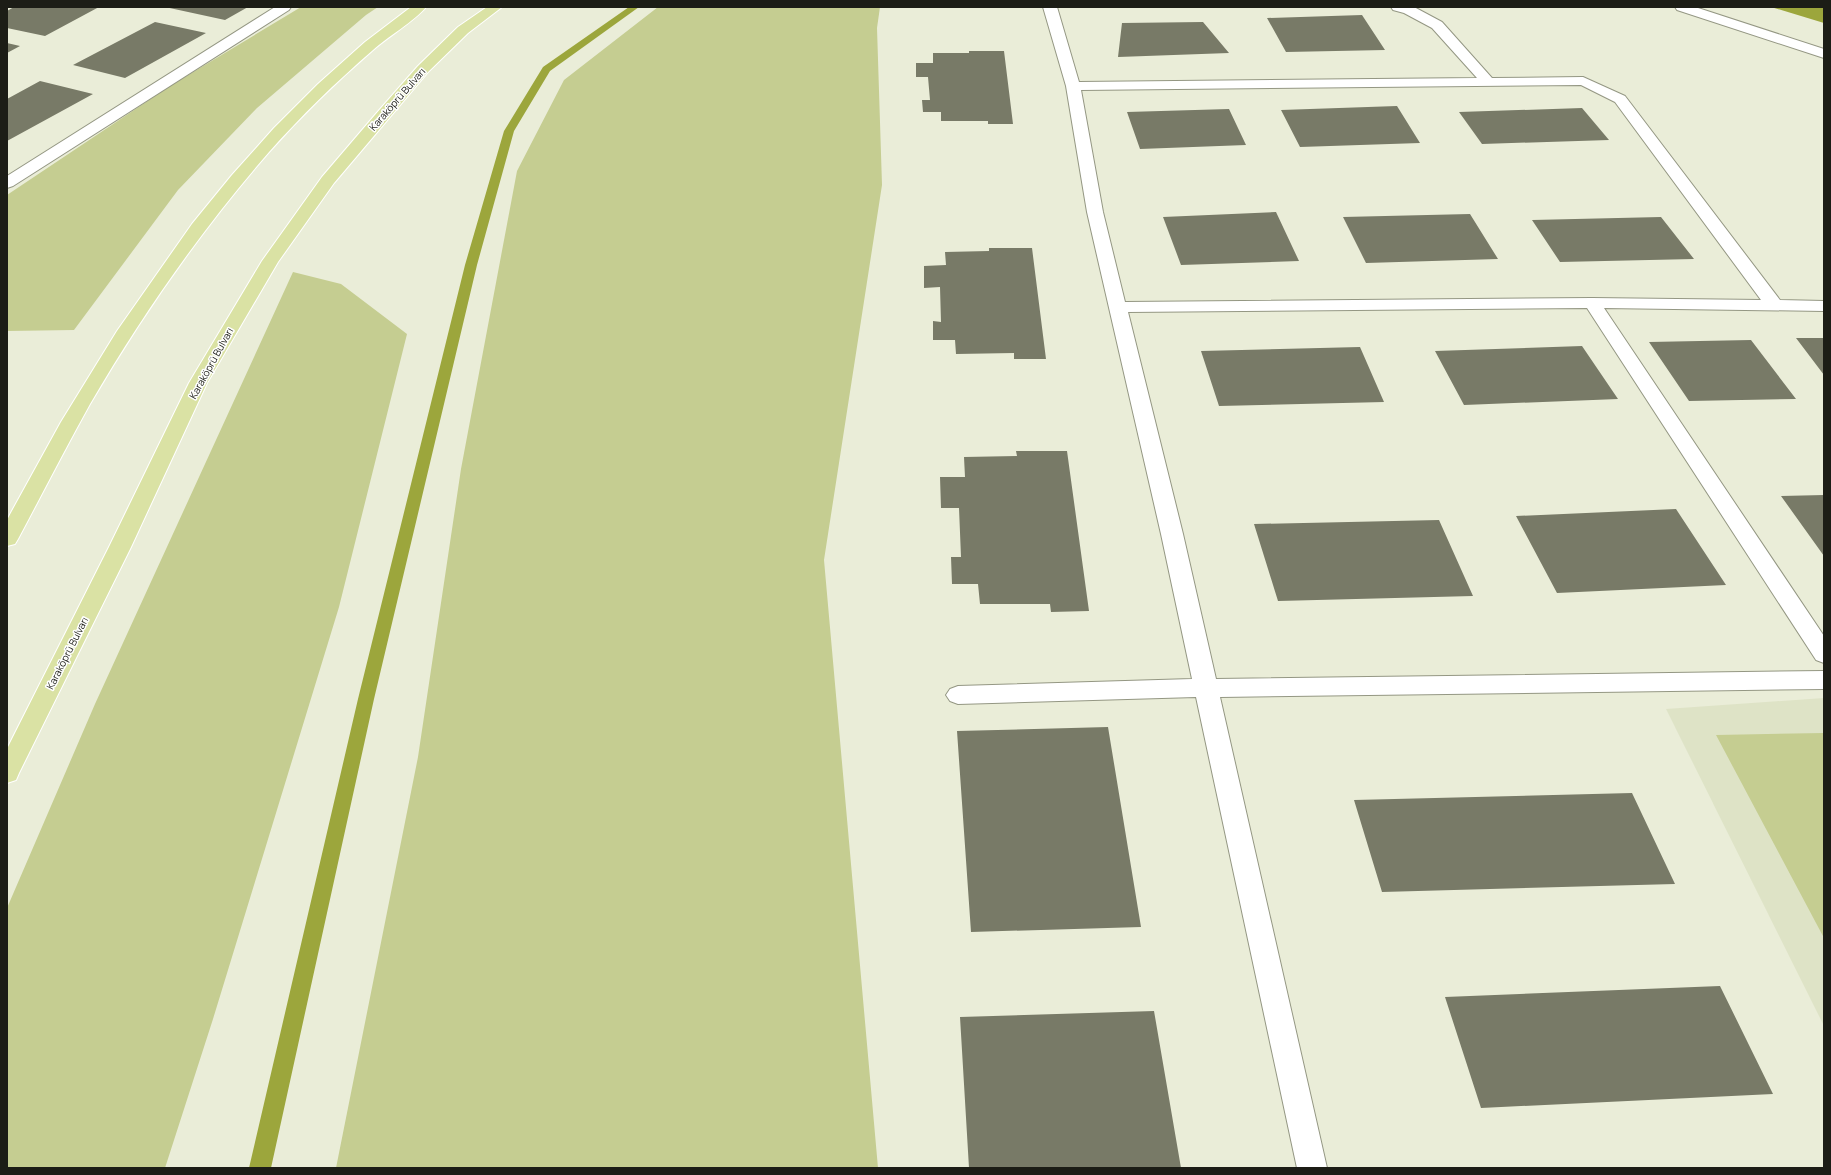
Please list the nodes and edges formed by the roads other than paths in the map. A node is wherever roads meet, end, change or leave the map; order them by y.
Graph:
1 (284, 7) edge
2 (419, 7) edge
3 (495, 7) edge
4 (1050, 7) edge
5 (1398, 7) edge
6 (1682, 7) edge
7 (1824, 54) edge
8 (1488, 82) junction
9 (1073, 86) junction
10 (7, 183) edge
11 (1592, 303) junction
12 (1776, 306) junction
13 (1824, 306) edge
14 (1118, 307) junction
15 (7, 539) edge
16 (1824, 654) edge
17 (1824, 680) edge
18 (1205, 688) junction
19 (958, 695) dead end
20 (7, 773) edge
21 (1312, 1168) edge

1 - 10 street
2 - 15 highway
3 - 20 highway, Karaköprü Bulvarı
4 - 9 street
5 - 8 street
6 - 7 street
8 - 9 street
8 - 12 street
9 - 14 street
11 - 12 street
11 - 14 street
11 - 16 street
12 - 13 street
14 - 18 street
17 - 18 street
18 - 19 street
18 - 21 street

